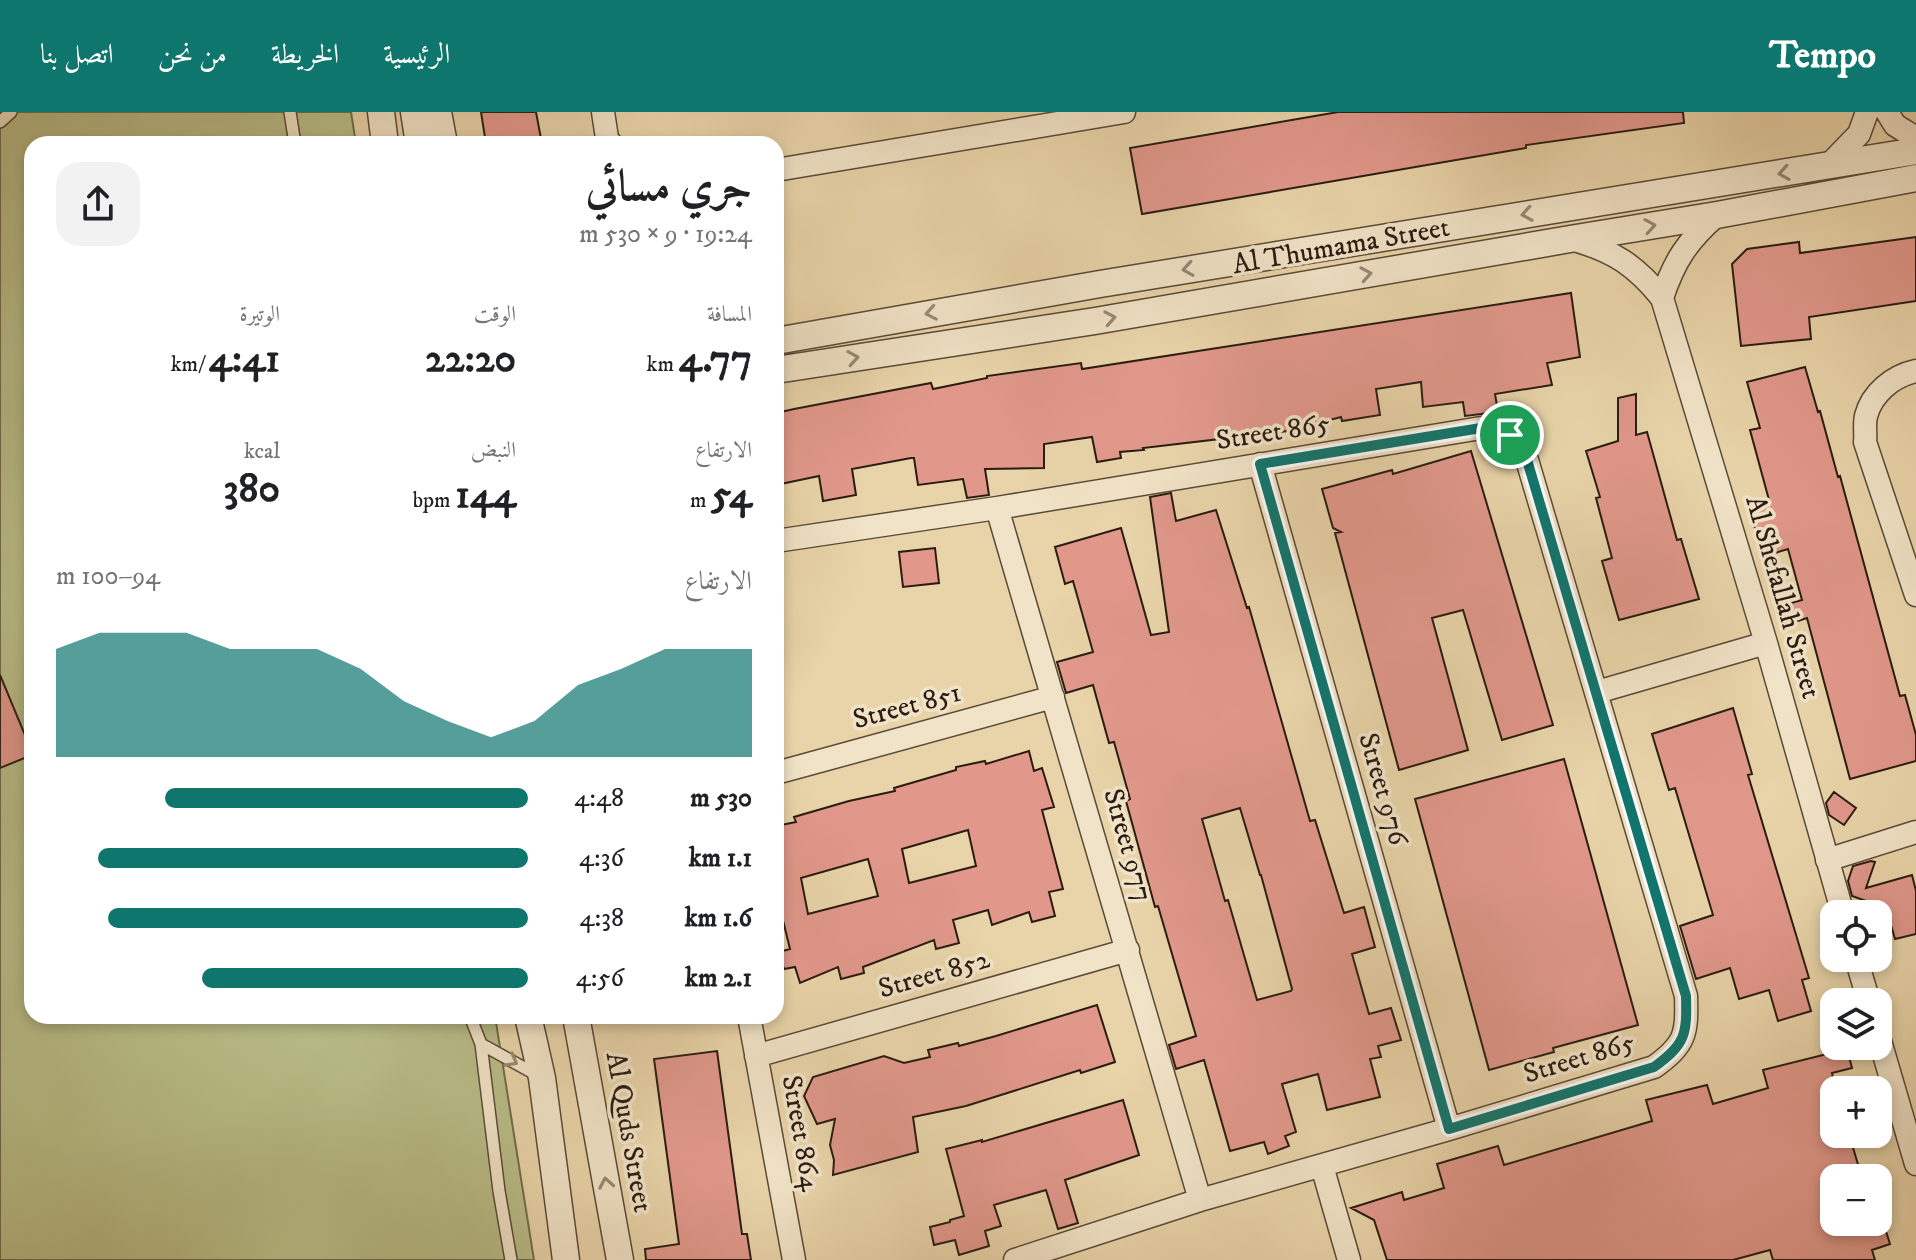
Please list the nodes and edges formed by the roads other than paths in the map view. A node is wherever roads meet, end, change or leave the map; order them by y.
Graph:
1 (11, 112) edge
2 (290, 112) edge
3 (381, 112) edge
4 (414, 112) edge
5 (438, 112) edge
6 (603, 112) edge
7 (1124, 112) edge
8 (1867, 112) edge
9 (1887, 112) edge
10 (0, 122) edge
11 (294, 136) edge
12 (384, 136) edge
13 (418, 136) edge
14 (442, 136) edge
15 (607, 136) edge
16 (1916, 138) edge
17 (1916, 151) edge
18 (1828, 166) junction
19 (784, 169) edge
20 (1916, 178) edge
21 (1717, 215) junction
22 (1570, 239) junction
23 (1662, 298) junction
24 (784, 340) edge
25 (784, 369) edge
26 (1916, 371) edge
27 (1260, 464) junction
28 (997, 508) junction
29 (784, 540) edge
30 (1916, 595) edge
31 (1766, 643) junction
32 (1597, 692) junction
33 (1053, 697) junction
34 (784, 771) edge
35 (1916, 832) edge
36 (1827, 860) junction
37 (1839, 900) edge
38 (1128, 950) junction
39 (473, 1024) edge
40 (530, 1024) edge
41 (577, 1024) edge
42 (750, 1024) edge
43 (481, 1044) junction
44 (756, 1056) junction
45 (1886, 1060) edge
46 (542, 1078) junction
47 (1449, 1129) junction
48 (1916, 1164) edge
49 (1322, 1166) junction
50 (1200, 1200) junction
51 (511, 1260) edge
52 (566, 1260) edge
53 (620, 1260) edge
54 (794, 1260) edge
55 (1015, 1260) edge
56 (1349, 1260) edge

1 - 10 lane
2 - 11 lane
3 - 12 street
4 - 13 street
5 - 14 street
6 - 15 street
7 - 19 street
8 - 18 street
9 - 16 street
17 - 18 street, Al Thumama Street
18 -> 24 street, Al Thumama Street
20 - 21 street, Al Thumama Street
22 -> 21 street, Al Thumama Street
21 - 23 street
22 - 23 street, Al Shefallah Street
25 -> 22 street, Al Thumama Street
23 - 31 street, Al Shefallah Street
26 - 30 street
27 - 28 street, Street 865
27 - 32 street, Street 865
27 - 47 street, Street 976
28 - 29 street, Street 865
28 - 33 street, Street 977
31 - 32 street
31 - 36 street, Al Shefallah Street
32 - 47 street, Street 865
33 - 34 street, Street 851
33 - 38 street, Street 977
35 - 36 street
36 - 37 street, Al Shefallah Street
38 - 44 street, Street 852
38 - 50 street, Street 977
39 - 43 lane
40 - 46 street
53 -> 41 street, Al Quds Street
42 - 44 street, Street 864
43 -> 46 lane
43 - 51 lane
44 - 54 street, Street 864
45 - 48 street
46 - 52 street
47 - 49 street, Street 865
49 - 50 street, Street 865
49 - 56 street
50 - 55 street, Street 865

